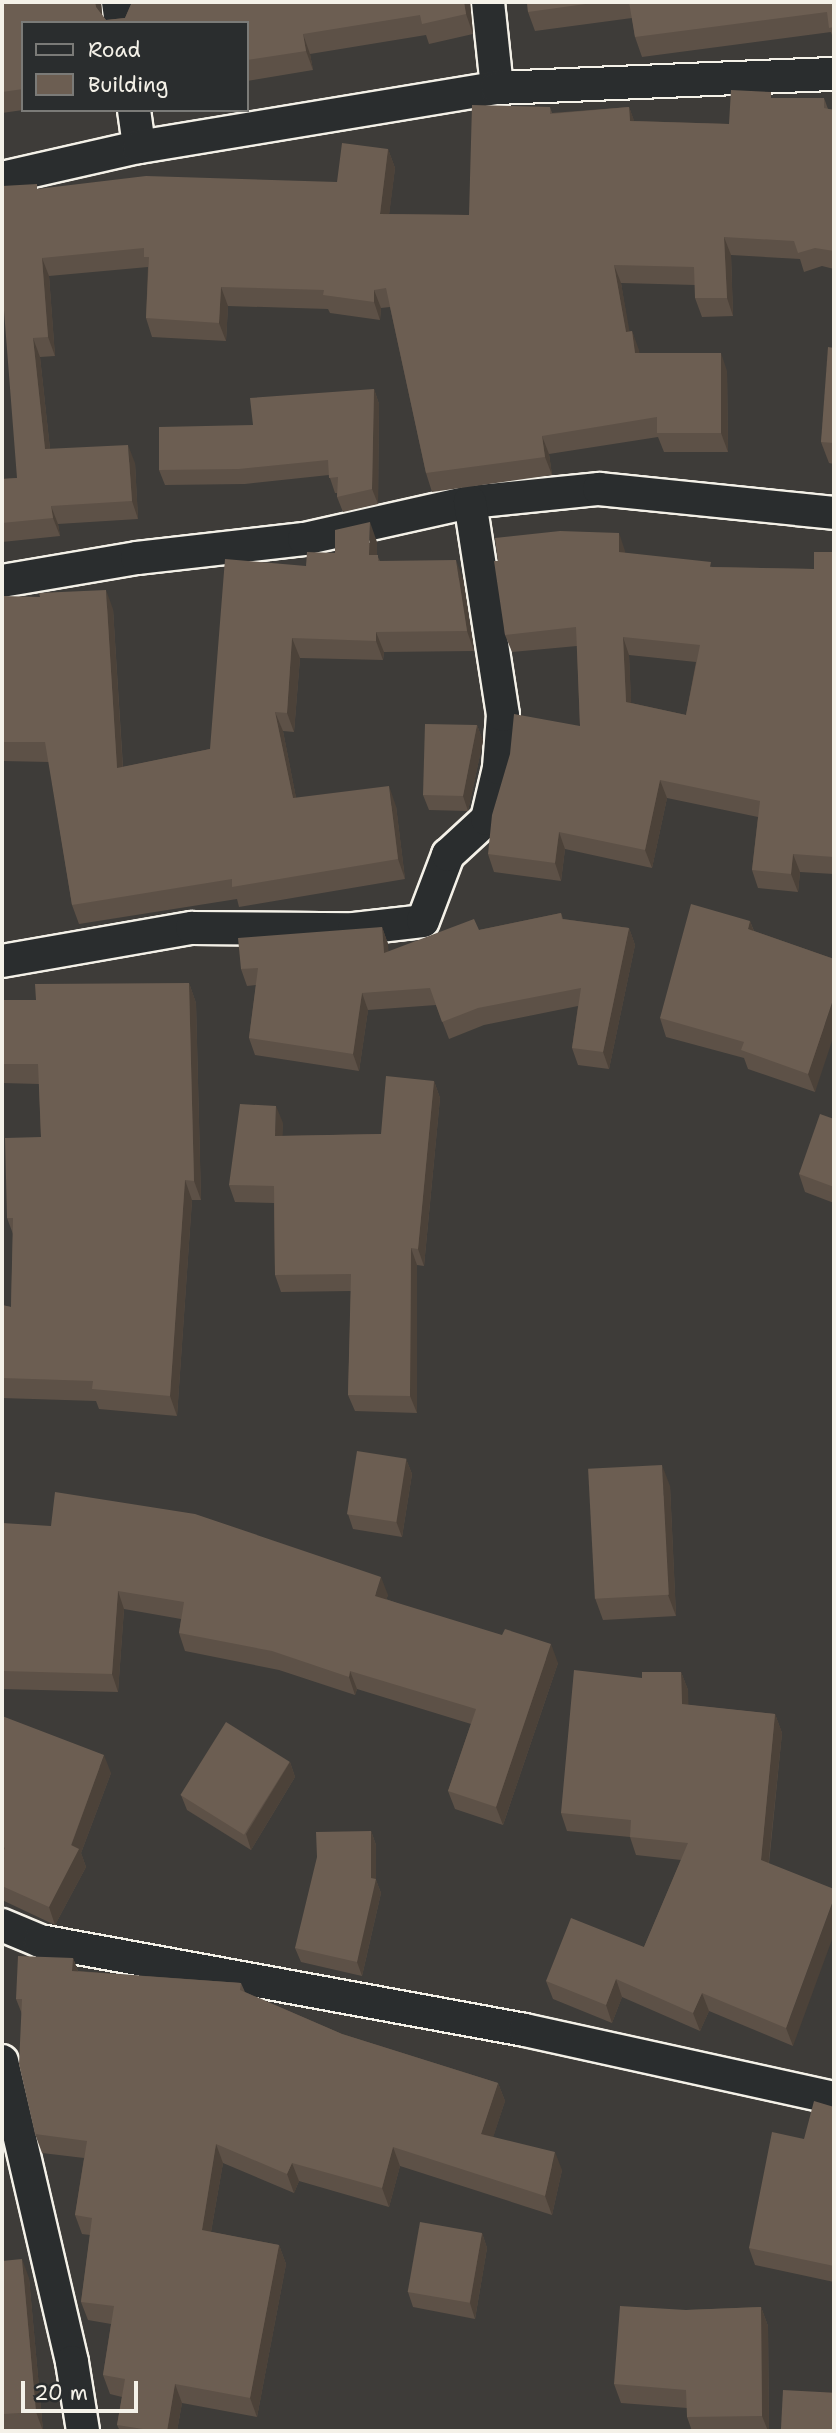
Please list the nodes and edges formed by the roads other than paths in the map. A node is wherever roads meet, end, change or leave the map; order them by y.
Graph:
1 (118, 2) edge
2 (488, 2) edge
3 (121, 21) edge
4 (834, 74) edge
5 (497, 88) junction
6 (135, 112) edge
7 (139, 147) junction
8 (2, 178) edge
9 (470, 502) junction
10 (834, 513) edge
11 (2, 581) edge
12 (2, 961) edge
13 (2, 1925) edge
14 (2, 2061) edge
15 (834, 2098) edge
16 (83, 2431) edge

1 - 3 street
2 - 5 street
4 - 5 street
5 - 7 street
6 - 7 street
7 - 8 street
9 - 10 street
9 - 11 street
9 - 12 street
13 - 15 street
14 - 16 street

